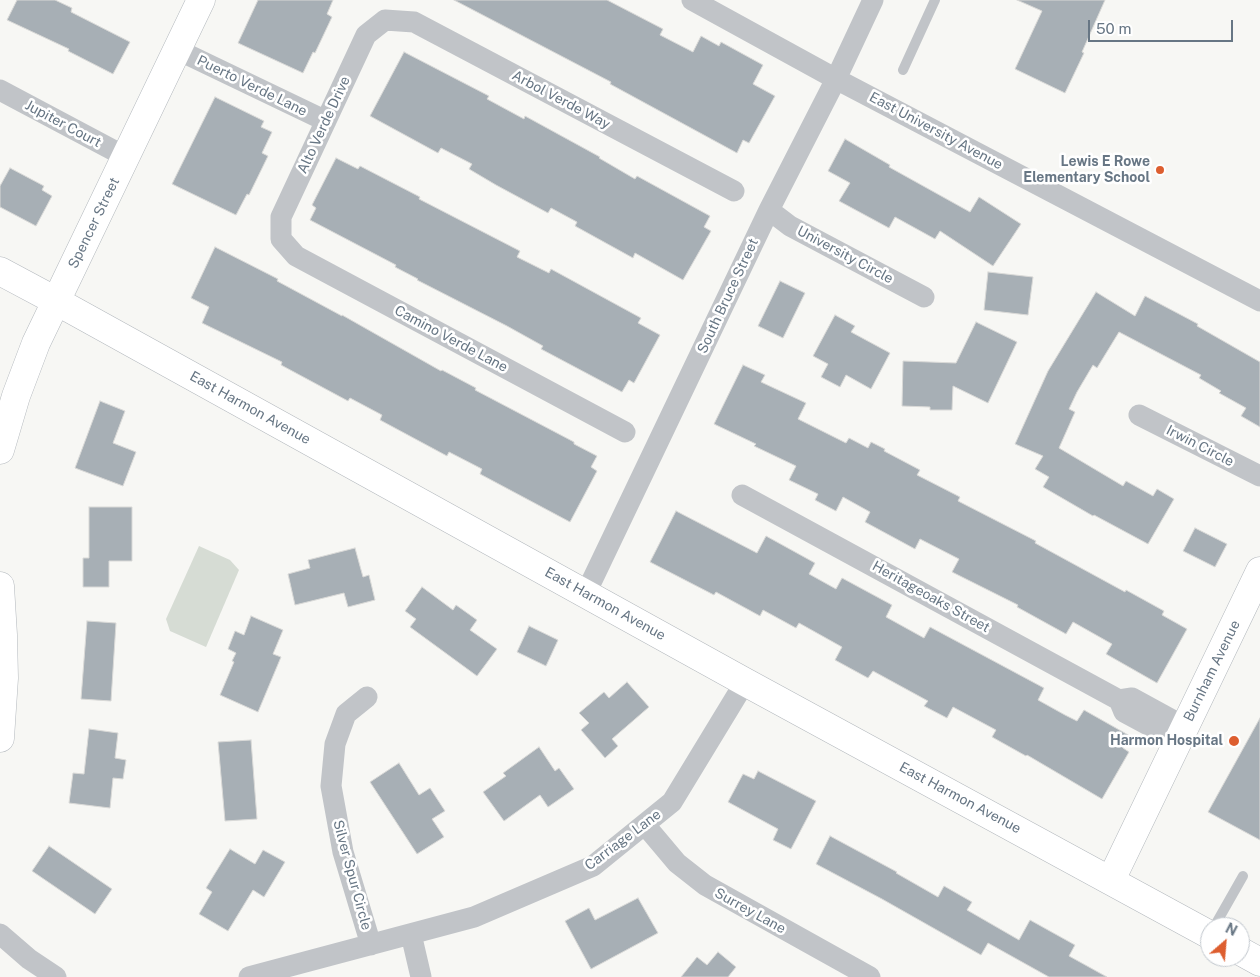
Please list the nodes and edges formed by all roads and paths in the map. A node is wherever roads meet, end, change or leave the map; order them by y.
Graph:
1 (201, 0) edge
2 (692, 0) edge
3 (873, 0) edge
4 (935, 0) edge
5 (385, 20) joint
6 (178, 50) junction
7 (903, 70) dead end
8 (836, 79) junction
9 (0, 90) edge
10 (326, 121) junction
11 (126, 157) junction
12 (734, 191) dead end
13 (768, 210) junction
14 (281, 239) joint
15 (0, 271) edge
16 (924, 297) dead end
17 (56, 301) junction
18 (1260, 301) edge
19 (1140, 416) dead end
20 (625, 432) dead end
21 (0, 450) edge
22 (1260, 476) edge
23 (742, 495) dead end
24 (1260, 571) edge
25 (0, 586) edge
26 (586, 594) junction
27 (745, 682) junction
28 (367, 698) dead end
29 (1182, 734) junction
30 (0, 738) edge
31 (645, 826) junction
32 (1243, 876) dead end
33 (1111, 880) junction
34 (1220, 917) edge
35 (1200, 929) edge
36 (0, 934) edge
37 (411, 934) junction
38 (371, 945) junction
39 (861, 975) edge
40 (56, 977) edge
41 (249, 977) edge
42 (421, 977) edge

1 - 6 main road, Spencer Street
2 - 8 street, East University Avenue
3 - 8 street, South Bruce Street
4 - 7 lane
5 - 10 street, Alto Verde Drive
5 - 12 street, Arbol Verde Way
6 - 10 street, Puerto Verde Lane
6 - 11 main road, Spencer Street
8 - 13 street, South Bruce Street
8 - 18 street, East University Avenue
9 - 11 street, Jupiter Court
10 - 14 street, Alto Verde Drive
11 - 17 main road, Spencer Street
13 - 16 street, University Circle
13 - 26 street, South Bruce Street
14 - 20 street, Camino Verde Lane
15 - 17 main road, East Harmon Avenue
17 - 21 main road, Spencer Street
17 - 26 main road, East Harmon Avenue
19 - 22 street, Irwin Circle
23 - 29 street, Heritageoaks Street
24 - 29 main road, Burnham Avenue
25 - 30 main road
26 - 27 main road, East Harmon Avenue
27 - 31 street, Carriage Lane
27 - 33 main road, East Harmon Avenue
28 - 38 street, Silver Spur Circle
29 - 33 main road, Burnham Avenue
31 - 37 street, Carriage Lane
31 - 39 street, Surrey Lane
32 - 34 lane
33 - 35 main road, East Harmon Avenue
36 - 40 street
37 - 38 street, Carriage Lane
37 - 42 street
38 - 41 street, Carriage Lane

